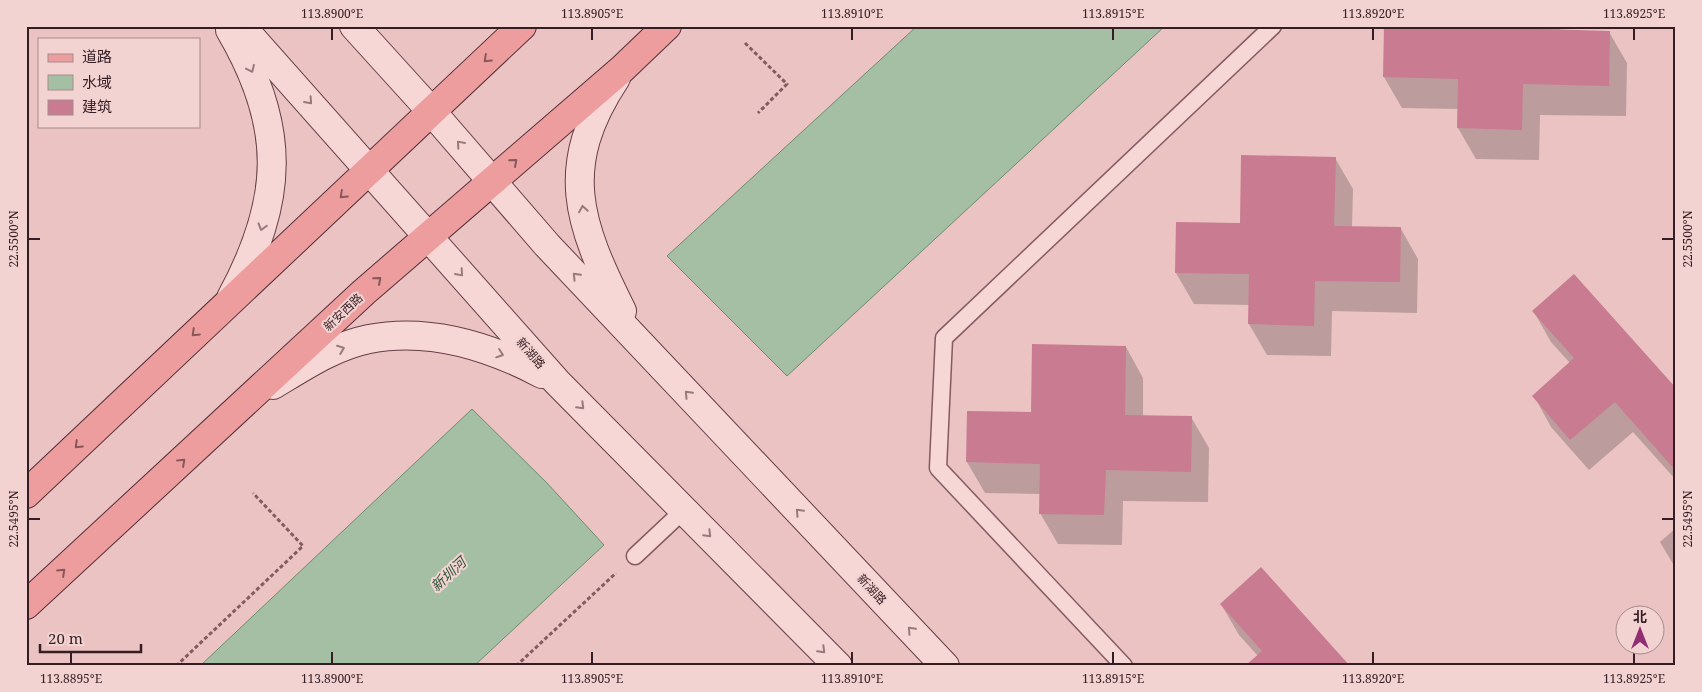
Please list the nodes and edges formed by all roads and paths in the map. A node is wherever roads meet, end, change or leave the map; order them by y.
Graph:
1 (228, 26) edge
2 (241, 26) edge
3 (354, 26) edge
4 (522, 26) edge
5 (668, 26) edge
6 (1273, 26) edge
7 (745, 43) dead end
8 (622, 69) junction
9 (432, 112) junction
10 (758, 113) dead end
11 (370, 170) junction
12 (492, 181) junction
13 (428, 236) junction
14 (230, 299) junction
15 (634, 335) junction
16 (556, 382) junction
17 (252, 397) junction
18 (254, 493) dead end
19 (26, 494) edge
20 (684, 510) junction
21 (635, 556) joint
22 (26, 605) edge
23 (176, 666) edge
24 (516, 666) edge
25 (838, 666) edge
26 (945, 666) edge
27 (1124, 666) edge

1 -> 14 main road
2 -> 11 main road, 新湖路
3 - 9 main road, 新湖路
4 -> 9 main road
5 - 8 main road, 新安西路
6 - 27 lane
7 - 10 path
12 -> 8 main road, 新安西路
15 -> 8 main road
9 - 11 main road
12 -> 9 main road, 新湖路
11 - 13 main road, 新湖路
11 -> 14 main road
12 - 13 main road, 新安西路
15 -> 12 main road, 新湖路
13 -> 16 main road, 新湖路
17 -> 13 main road, 新安西路
14 -> 19 main road
26 -> 15 main road, 新湖路
17 -> 16 main road
16 -> 20 main road, 新湖路
22 -> 17 main road, 新安西路
18 - 23 path
20 - 21 lane
20 -> 25 main road, 新湖路
21 - 24 path

